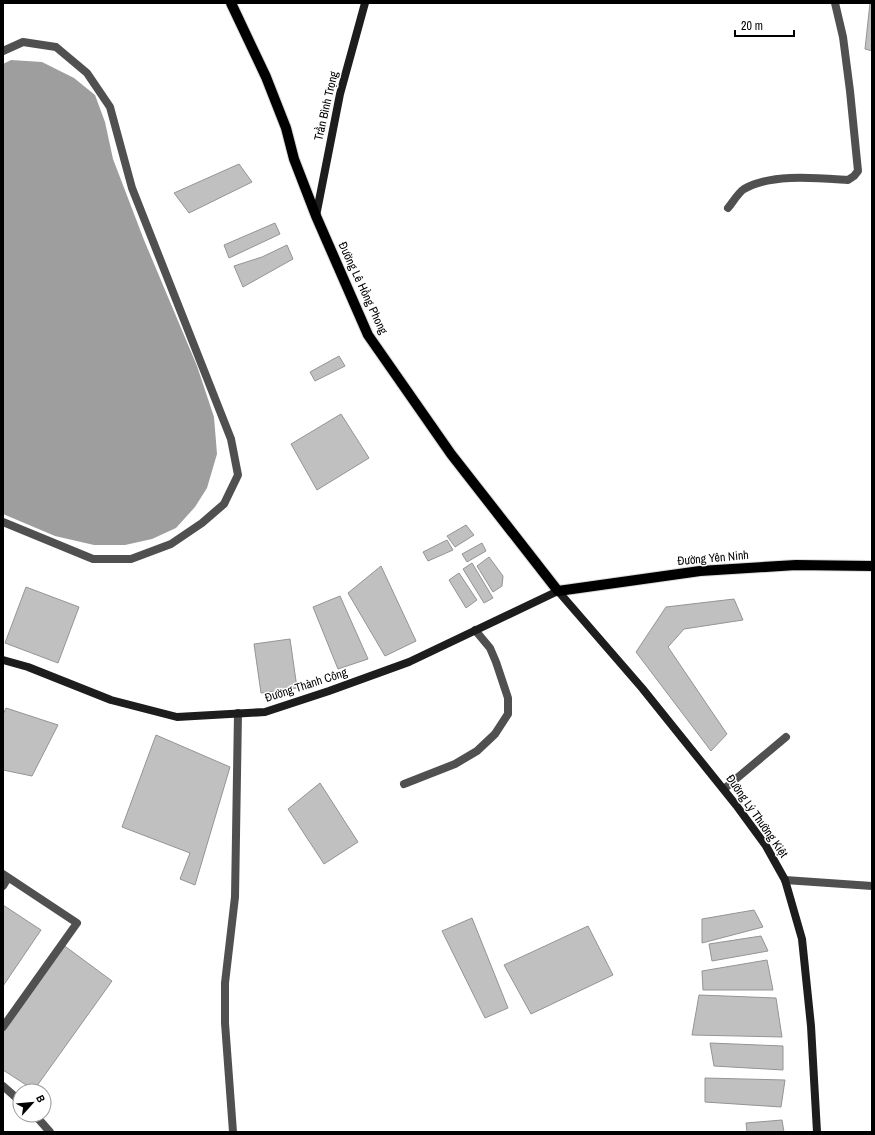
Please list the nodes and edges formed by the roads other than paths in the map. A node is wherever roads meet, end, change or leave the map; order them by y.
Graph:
1 (231, 3) edge
2 (365, 3) edge
3 (835, 3) edge
4 (3, 50) edge
5 (728, 208) dead end
6 (316, 216) junction
7 (3, 522) edge
8 (872, 566) edge
9 (558, 591) junction
10 (475, 630) junction
11 (3, 660) edge
12 (238, 713) junction
13 (786, 737) dead end
14 (404, 784) dead end
15 (724, 789) junction
16 (6, 876) edge
17 (785, 880) junction
18 (3, 886) edge
19 (872, 886) edge
20 (3, 1027) edge
21 (3, 1086) edge
22 (12, 1094) edge
23 (42, 1123) edge
24 (50, 1132) edge
25 (233, 1132) edge
26 (817, 1132) edge

1 - 6 main road, Đường Lê Hồng Phong
2 - 6 main road, Trần Bình Trọng
3 - 5 street
4 - 7 street
6 - 9 main road, Đường Lê Hồng Phong
8 - 9 main road, Đường Yên Ninh
9 - 10 main road, Đường Thành Công
9 - 15 main road, Đường Lý Thường Kiệt
10 - 12 main road, Đường Thành Công
10 - 14 street
11 - 12 main road, Đường Thành Công
12 - 25 street
13 - 15 street
15 - 17 main road, Đường Lý Thường Kiệt
16 - 18 street
16 - 20 street
17 - 19 street
17 - 26 main road, Đường Lý Thường Kiệt
21 - 22 street
23 - 24 street

